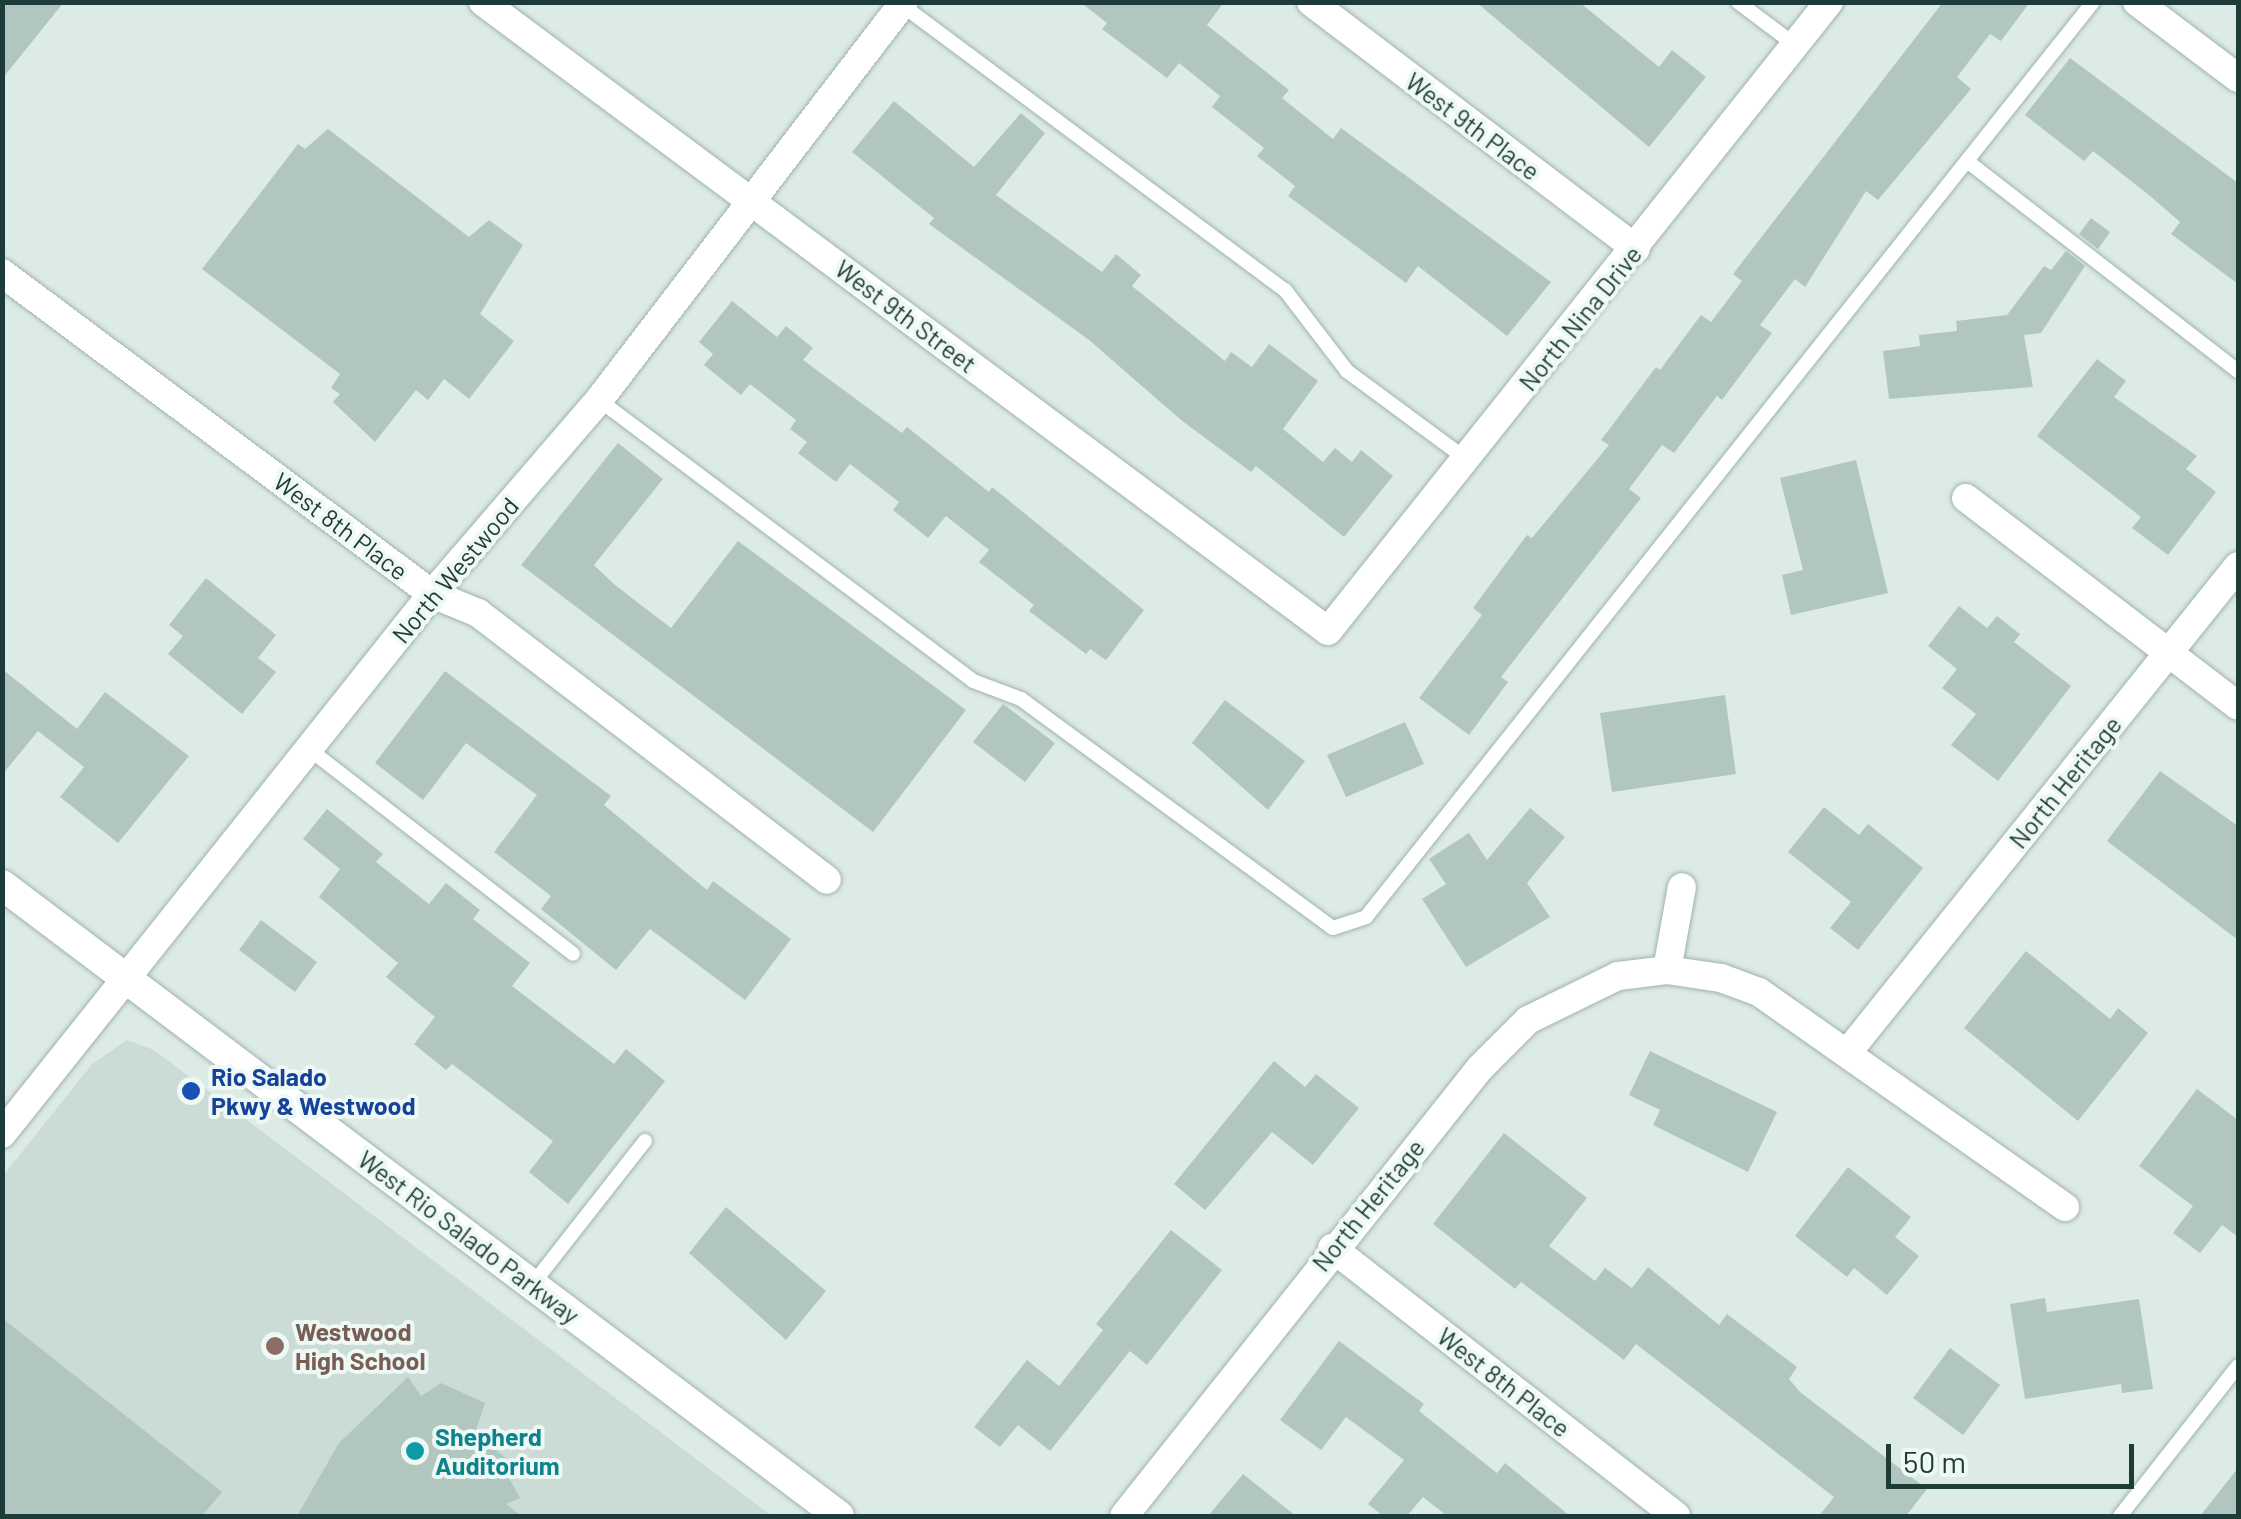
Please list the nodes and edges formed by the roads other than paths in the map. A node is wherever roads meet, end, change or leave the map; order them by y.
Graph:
1 (483, 2) edge
2 (1311, 2) edge
3 (1738, 2) edge
4 (1829, 2) edge
5 (2093, 2) edge
6 (2136, 2) edge
7 (903, 4) edge
8 (1795, 45) junction
9 (2238, 78) edge
10 (1967, 160) junction
11 (756, 204) junction
12 (1636, 250) junction
13 (2, 273) edge
14 (2238, 370) edge
15 (600, 400) junction
16 (1466, 459) junction
17 (1966, 498) dead end
18 (2238, 566) edge
19 (432, 594) junction
20 (1328, 631) joint
21 (2170, 652) junction
22 (2238, 706) edge
23 (309, 750) junction
24 (827, 880) dead end
25 (2, 885) edge
26 (1682, 887) dead end
27 (573, 954) dead end
28 (1667, 970) junction
29 (126, 978) junction
30 (1848, 1052) junction
31 (2, 1134) edge
32 (646, 1141) dead end
33 (2065, 1207) dead end
34 (1332, 1248) junction
35 (532, 1285) junction
36 (2238, 1366) edge
37 (839, 1516) edge
38 (1124, 1516) edge
39 (1676, 1516) edge
40 (2120, 1516) edge

1 - 11 street, West 9th Street
2 - 12 street, West 9th Place
3 - 8 lane
4 - 8 street, North Nina Drive
5 - 10 lane
6 - 9 street
7 - 11 street, North Westwood
7 - 16 lane
8 - 12 street, North Nina Drive
10 - 14 lane
10 - 15 lane
11 - 15 street, North Westwood
11 - 20 street, West 9th Street
12 - 16 street, North Nina Drive
13 - 19 street, West 8th Place
15 - 19 street, North Westwood
16 - 20 street, North Nina Drive
17 - 21 street
18 - 21 street, North Heritage
19 - 23 street, North Westwood
19 - 24 street, West 8th Place
21 - 22 street
21 - 30 street, North Heritage
23 - 27 lane
23 - 29 street, North Westwood
25 - 29 main road, West Rio Salado Parkway
26 - 28 street
28 - 30 street, North Heritage
28 - 34 street, North Heritage
29 - 31 street, North Westwood
29 - 35 main road, West Rio Salado Parkway
30 - 33 street, North Heritage
32 - 35 lane
34 - 38 street, North Heritage
34 - 39 street, West 8th Place
35 - 37 main road, West Rio Salado Parkway
36 - 40 lane

